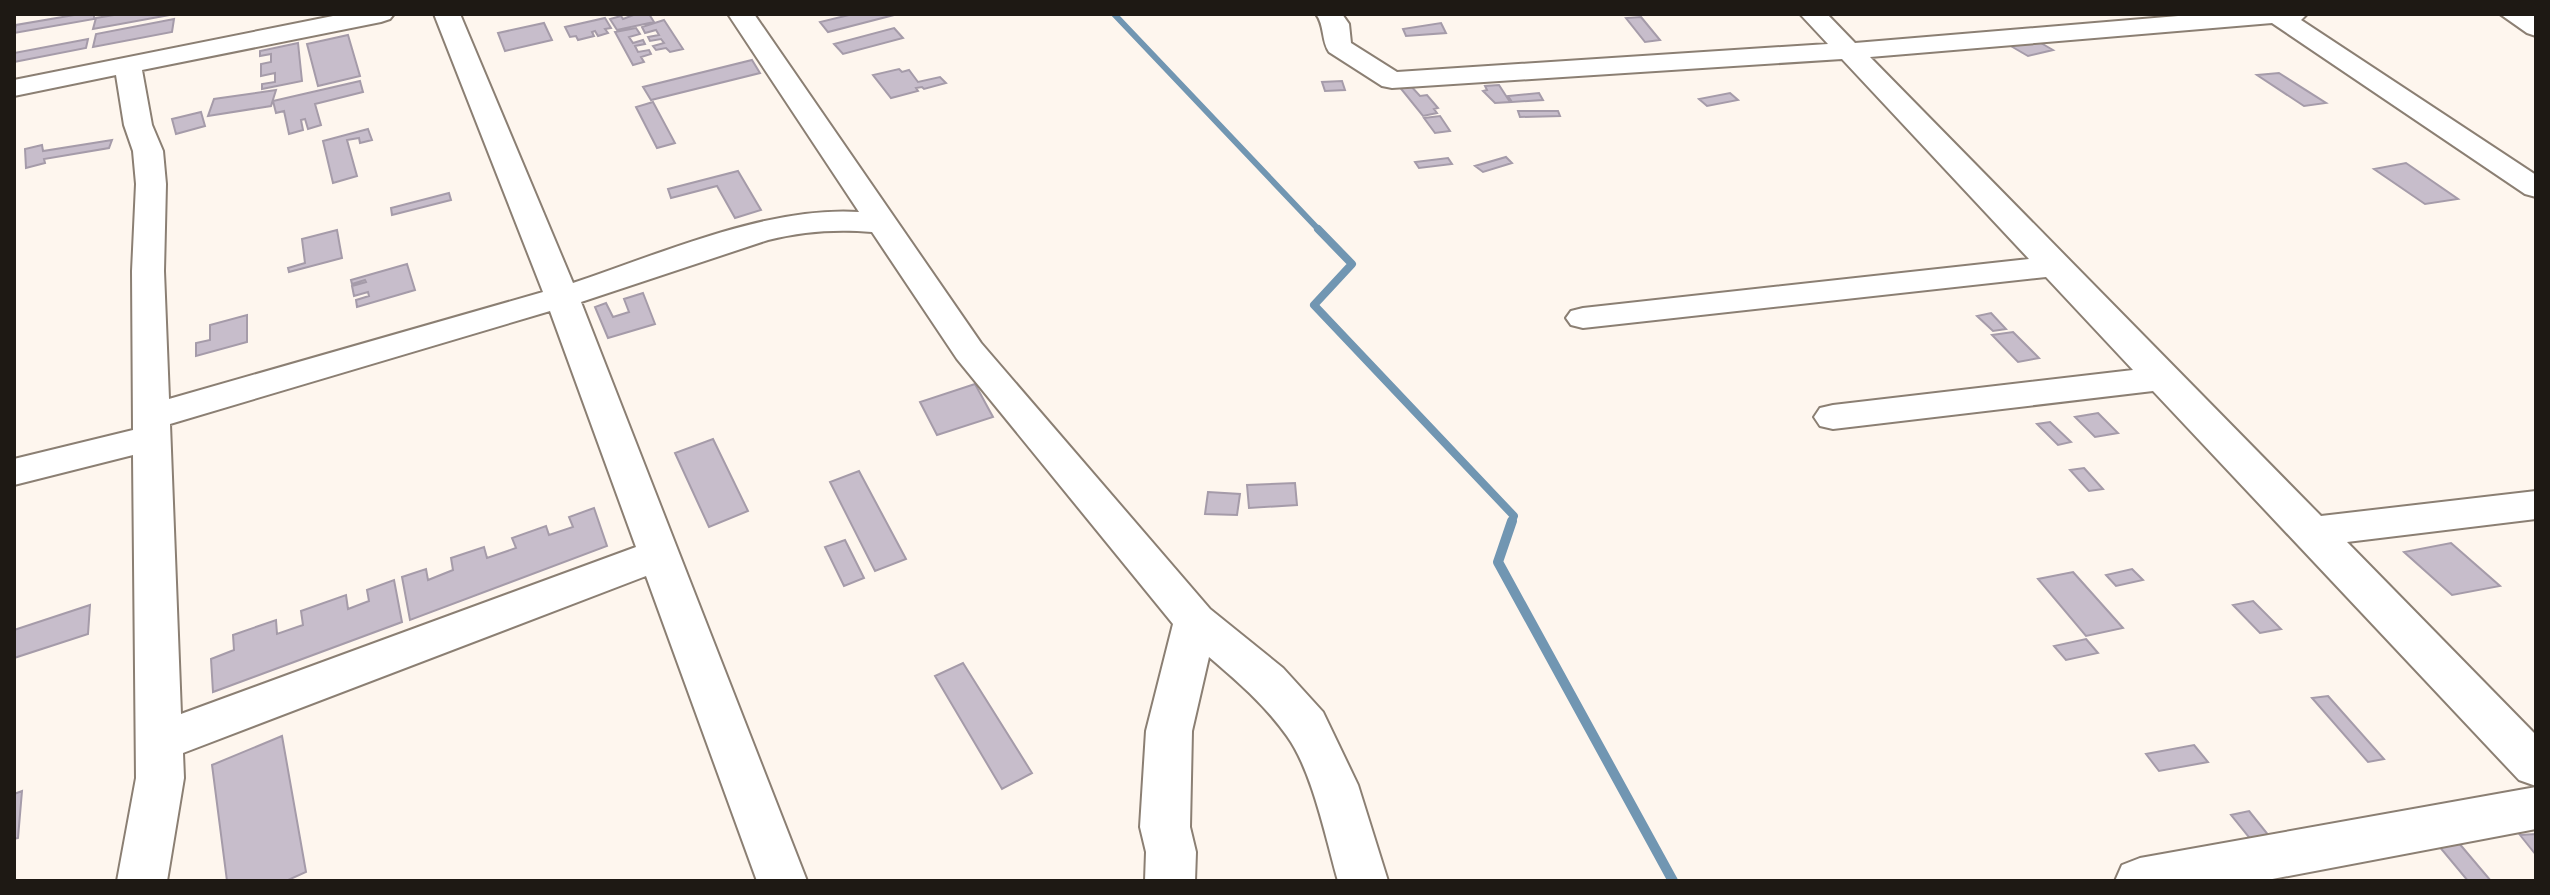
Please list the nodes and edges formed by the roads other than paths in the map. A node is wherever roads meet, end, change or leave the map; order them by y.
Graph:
1 (381, 14) edge
2 (447, 14) edge
3 (741, 14) edge
4 (1329, 14) edge
5 (1813, 14) edge
6 (2282, 14) edge
7 (2513, 14) edge
8 (323, 20) edge
9 (2536, 28) edge
10 (1848, 51) junction
11 (128, 65) junction
12 (14, 88) edge
13 (857, 187) junction
14 (2536, 188) edge
15 (797, 223) junction
16 (882, 223) junction
17 (2055, 266) junction
18 (562, 297) junction
19 (1583, 318) dead end
20 (2162, 378) junction
21 (1833, 417) dead end
22 (152, 427) junction
23 (14, 472) edge
24 (2536, 505) edge
25 (2311, 532) junction
26 (659, 555) junction
27 (1195, 621) junction
28 (159, 742) junction
29 (2536, 766) edge
30 (2536, 808) edge
31 (142, 881) edge
32 (782, 881) edge
33 (1170, 881) edge
34 (1363, 881) edge
35 (2140, 881) edge

1 - 8 street
2 - 18 street
3 - 13 street
4 - 10 street
5 - 10 street
6 - 10 street
6 - 14 street
7 - 9 street
8 - 11 street
10 - 17 street
11 - 12 street
11 - 22 street
13 - 15 street
13 - 16 street
15 - 16 street
15 - 18 street
16 - 27 street
17 - 19 street
17 - 20 street
18 - 22 street
18 - 26 street
20 - 21 street
20 - 25 street
22 - 23 street
22 - 28 street
24 - 25 street
25 - 29 street
26 - 28 street
26 - 32 street
27 - 33 street
27 - 34 street
28 - 31 street
30 - 35 street

